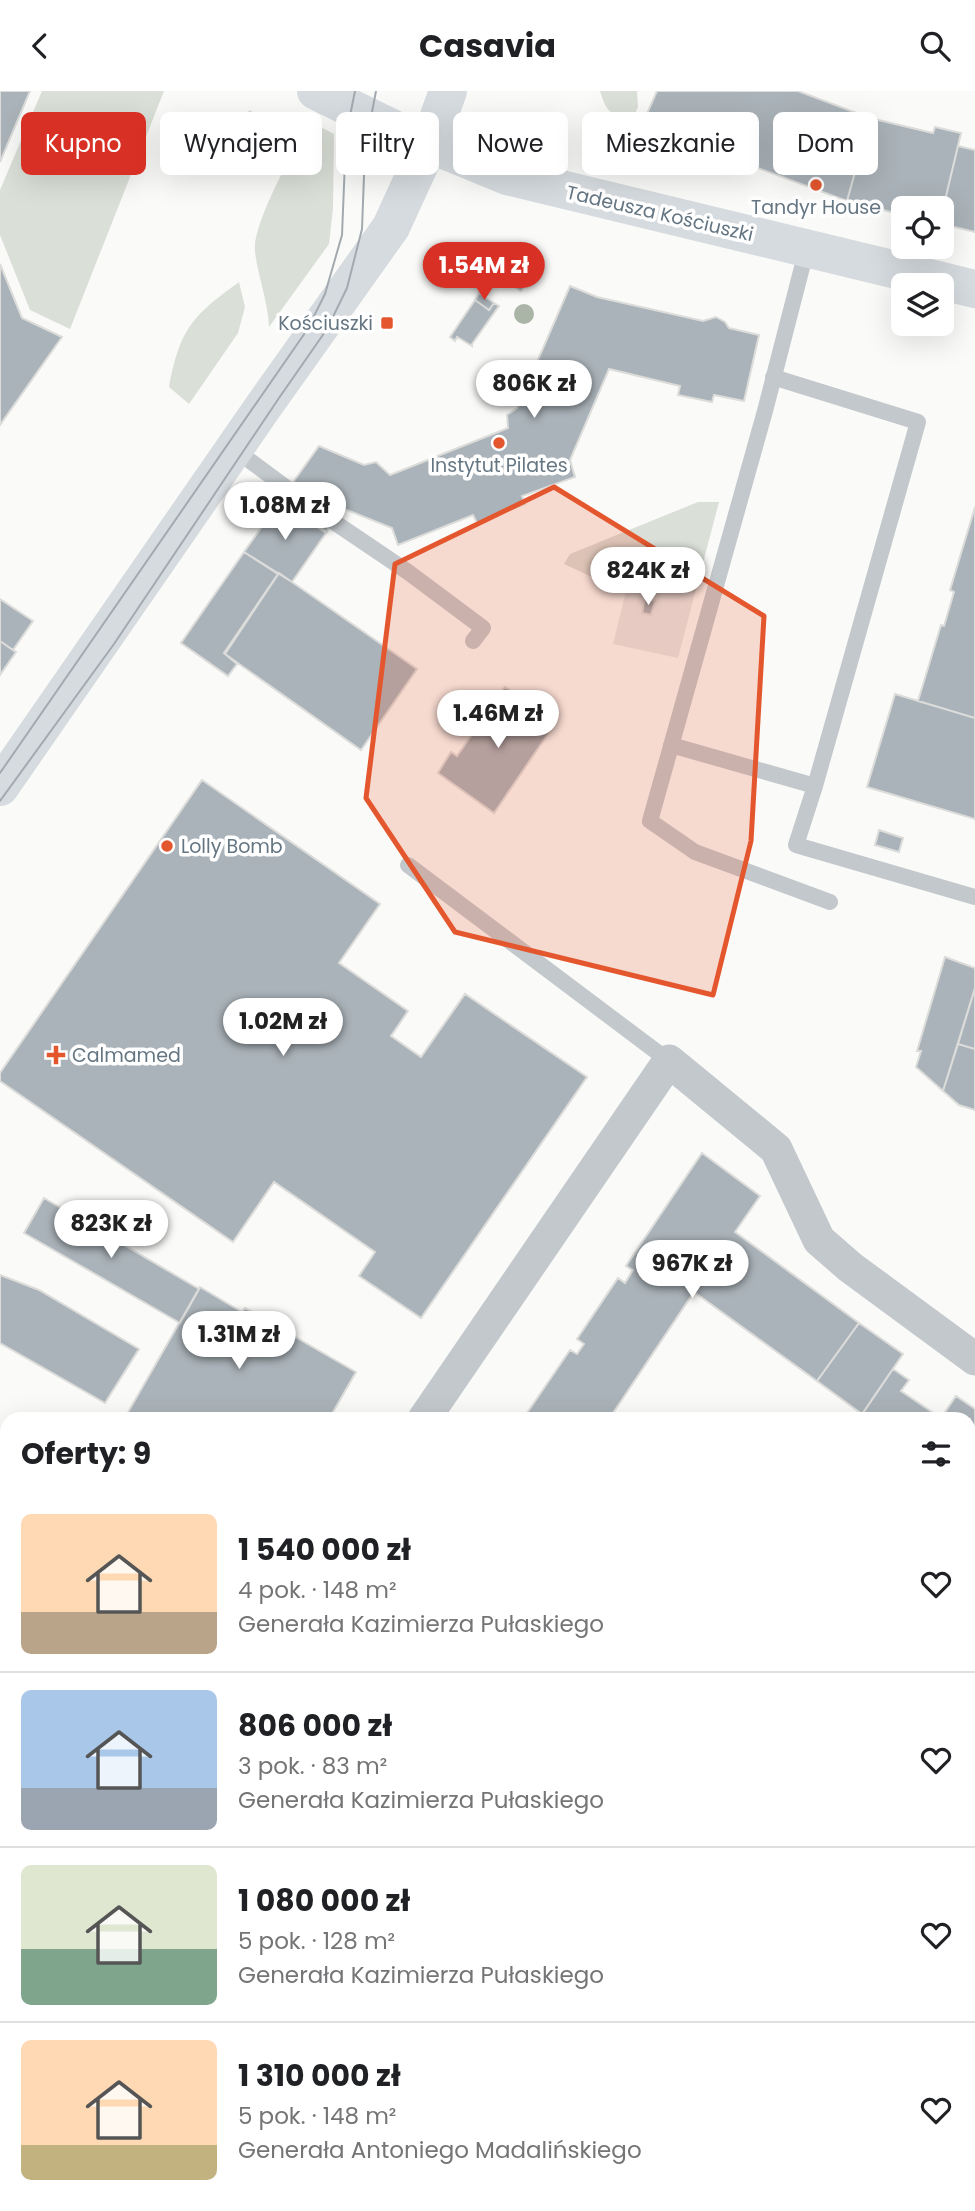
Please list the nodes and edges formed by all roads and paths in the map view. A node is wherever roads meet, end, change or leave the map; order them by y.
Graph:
1 (317, 91) edge
2 (449, 91) edge
3 (360, 112) edge
4 (439, 118) edge
5 (439, 148) edge
6 (415, 175) edge
7 (807, 248) junction
8 (975, 289) edge
9 (773, 377) junction
10 (234, 449) junction
11 (288, 489) dead end
12 (331, 520) dead end
13 (473, 641) dead end
14 (671, 745) junction
15 (815, 786) junction
16 (0, 787) edge
17 (408, 865) dead end
18 (975, 897) edge
19 (830, 902) dead end
20 (669, 1061) junction
21 (975, 1359) edge
22 (429, 1412) edge

1 - 3 main road, Tadeusza Kościuszki
2 - 4 main road
5 - 7 main road, Tadeusza Kościuszki
6 - 10 main road
7 - 8 main road, Tadeusza Kościuszki
7 - 9 lane
9 - 14 lane
9 - 15 lane
10 - 11 lane
10 - 16 main road
12 - 13 lane
14 - 15 lane
14 - 19 lane
15 - 18 lane
17 - 20 lane
20 - 21 street
20 - 22 street

